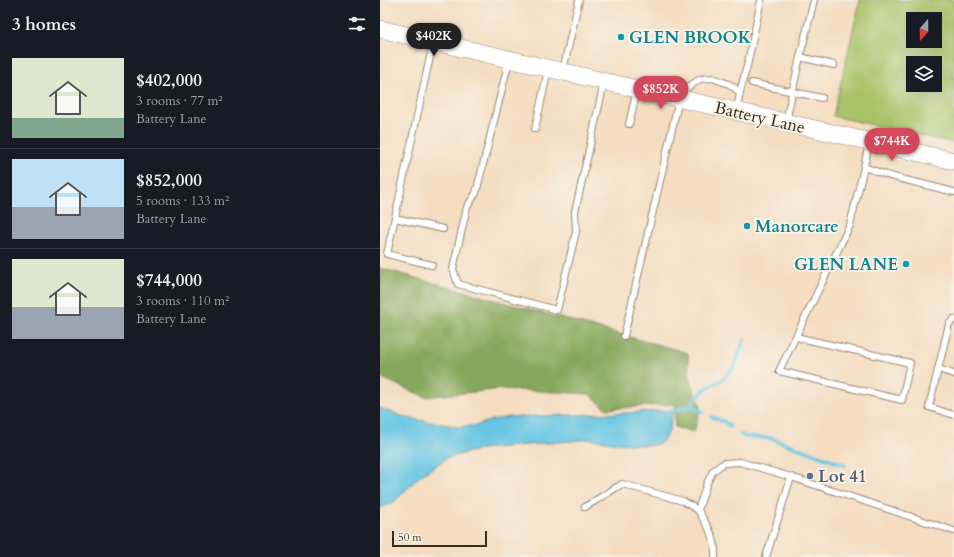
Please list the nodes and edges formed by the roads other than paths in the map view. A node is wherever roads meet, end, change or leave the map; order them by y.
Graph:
1 (579, 0) edge
2 (761, 0) edge
3 (814, 0) edge
4 (380, 29) edge
5 (433, 42) junction
6 (800, 57) junction
7 (509, 59) junction
8 (834, 65) dead end
9 (556, 70) junction
10 (604, 82) junction
11 (752, 82) dead end
12 (637, 89) junction
13 (792, 91) junction
14 (740, 92) junction
15 (822, 98) dead end
16 (679, 99) junction
17 (737, 112) junction
18 (786, 122) junction
19 (629, 124) dead end
20 (535, 129) dead end
21 (869, 142) junction
22 (954, 161) edge
23 (864, 167) junction
24 (954, 192) edge
25 (395, 218) junction
26 (443, 229) dead end
27 (432, 265) dead end
28 (954, 319) edge
29 (624, 336) dead end
30 (796, 336) junction
31 (938, 369) junction
32 (954, 374) edge
33 (954, 415) edge
34 (790, 477) junction
35 (585, 507) dead end
36 (698, 510) junction
37 (954, 531) edge
38 (715, 557) edge
39 (766, 557) edge

1 - 9 lane
2 - 14 lane
3 - 6 lane
4 - 5 street, Battery Lane
5 - 7 street, Battery Lane
5 - 25 lane
6 - 8 lane
6 - 13 lane
7 - 9 street, Battery Lane
7 - 10 lane
9 - 10 street, Battery Lane
9 - 20 lane
10 - 12 street, Battery Lane
11 - 13 lane
12 - 16 street, Battery Lane
12 - 19 lane
13 - 15 lane
13 - 18 lane
14 - 16 lane
14 - 17 lane
16 - 17 street, Battery Lane
16 - 29 lane
17 - 18 street, Battery Lane
18 - 21 street, Battery Lane
21 - 22 street, Battery Lane
21 - 23 lane
23 - 24 lane
23 - 30 lane
25 - 26 lane
25 - 27 lane
28 - 31 lane
30 - 30 lane
31 - 32 lane
31 - 33 lane
34 - 36 lane
34 - 37 lane
34 - 39 lane
35 - 36 lane
36 - 38 lane

